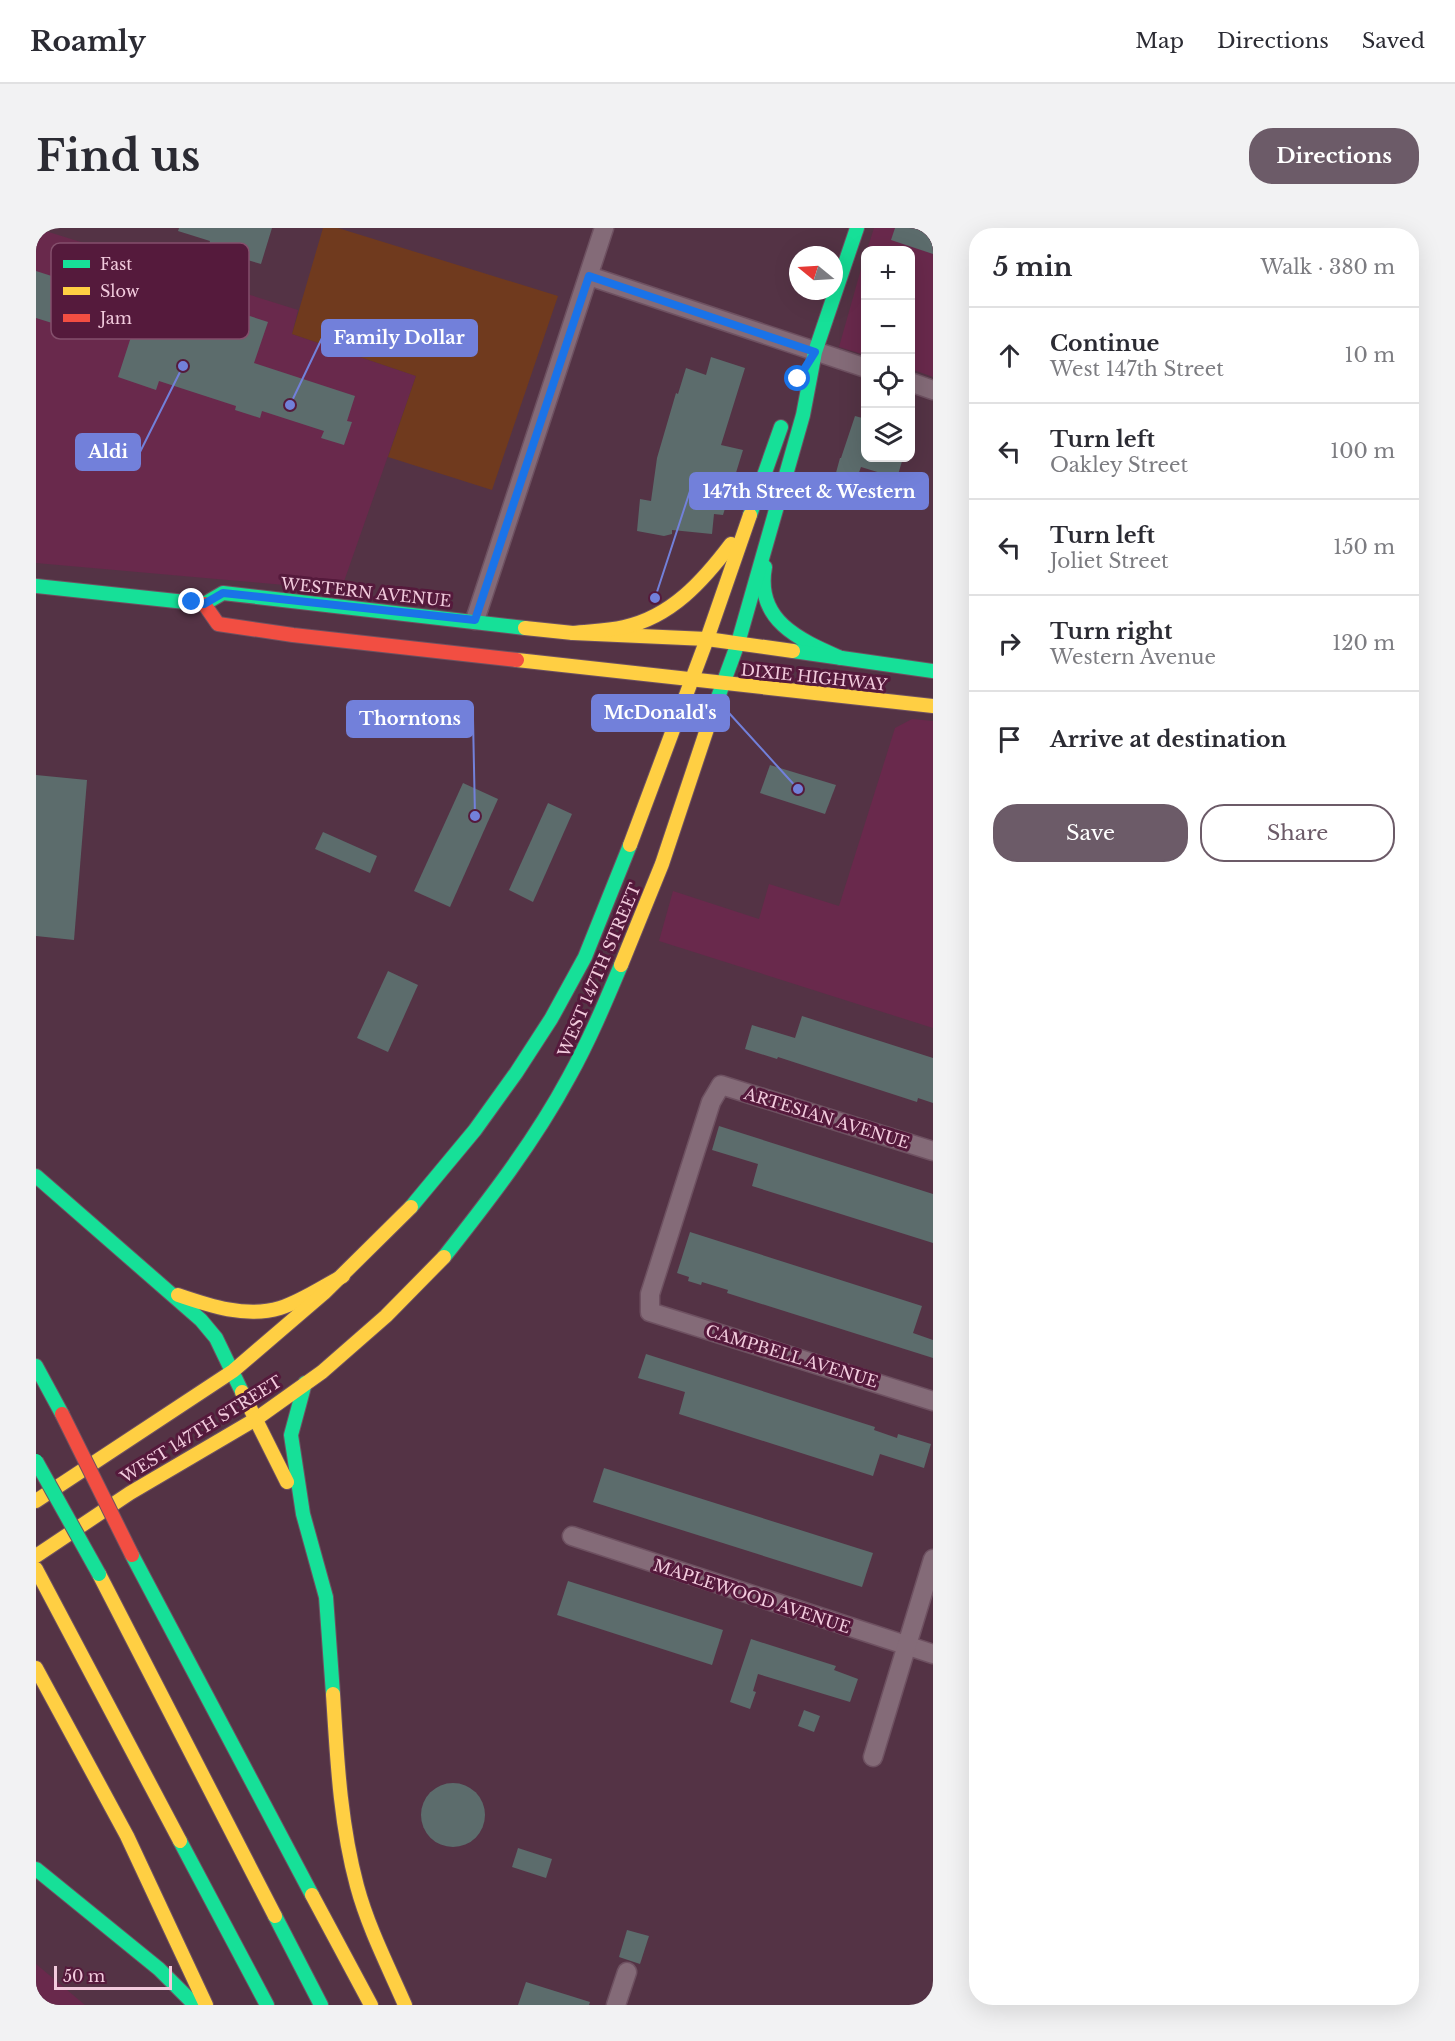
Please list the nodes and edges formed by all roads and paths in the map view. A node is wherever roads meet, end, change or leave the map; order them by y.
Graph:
1 (604, 228) edge
2 (857, 228) edge
3 (589, 276) junction
4 (815, 352) junction
5 (861, 366) edge
6 (915, 384) edge
7 (794, 390) dead end
8 (933, 390) edge
9 (786, 412) dead end
10 (751, 512) junction
11 (772, 520) junction
12 (36, 586) edge
13 (204, 604) junction
14 (475, 620) junction
15 (573, 633) junction
16 (707, 639) junction
17 (738, 643) junction
18 (841, 658) junction
19 (933, 671) edge
20 (692, 679) junction
21 (723, 683) junction
22 (933, 706) edge
23 (933, 1152) edge
24 (36, 1176) edge
25 (343, 1276) junction
26 (169, 1292) junction
27 (650, 1312) joint
28 (36, 1366) edge
29 (233, 1371) junction
30 (305, 1383) junction
31 (933, 1401) edge
32 (256, 1419) junction
33 (36, 1461) edge
34 (36, 1501) edge
35 (303, 1514) junction
36 (572, 1536) dead end
37 (36, 1556) edge
38 (933, 1559) edge
39 (36, 1569) edge
40 (907, 1646) junction
41 (933, 1654) edge
42 (36, 1668) edge
43 (873, 1757) dead end
44 (36, 1869) edge
45 (627, 1972) dead end
46 (195, 2005) edge
47 (206, 2005) edge
48 (267, 2005) edge
49 (321, 2005) edge
50 (371, 2005) edge
51 (405, 2005) edge
52 (616, 2005) edge

1 - 3 street
2 - 4 main road, WEST 147TH STREET
3 - 4 street
3 - 14 street
4 - 5 street
4 - 7 main road, WEST 147TH STREET
4 - 11 main road, WEST 147TH STREET
6 - 8 street
9 - 10 main road, WEST 147TH STREET
10 - 15 main road
10 - 16 main road, WEST 147TH STREET
11 - 17 main road, WEST 147TH STREET
11 - 18 main road
12 - 13 main road, WESTERN AVENUE
13 - 14 main road, WESTERN AVENUE
13 - 20 main road
14 - 15 main road, WESTERN AVENUE
15 - 16 main road, WESTERN AVENUE
16 - 17 main road, DIXIE HIGHWAY
16 - 20 main road, WEST 147TH STREET
17 - 18 main road, DIXIE HIGHWAY
17 - 21 main road, WEST 147TH STREET
18 - 19 main road, DIXIE HIGHWAY
20 - 21 main road, DIXIE HIGHWAY
20 - 25 main road, WEST 147TH STREET
21 - 22 main road, DIXIE HIGHWAY
21 - 30 main road, WEST 147TH STREET
23 - 27 street, ARTESIAN AVENUE
24 - 26 main road
25 - 26 main road
25 - 29 main road, WEST 147TH STREET
26 - 29 main road
27 - 31 street, CAMPBELL AVENUE
28 - 50 main road, bridge
29 - 32 main road
29 - 34 main road, WEST 147TH STREET
30 - 32 main road, WEST 147TH STREET
30 - 35 main road
32 - 35 main road
32 - 37 main road, WEST 147TH STREET
33 - 49 main road, bridge
35 - 51 main road
36 - 40 street, MAPLEWOOD AVENUE
38 - 40 street
39 - 48 main road
40 - 41 street, MAPLEWOOD AVENUE
40 - 43 street
42 - 47 main road
44 - 46 main road
45 - 52 street

